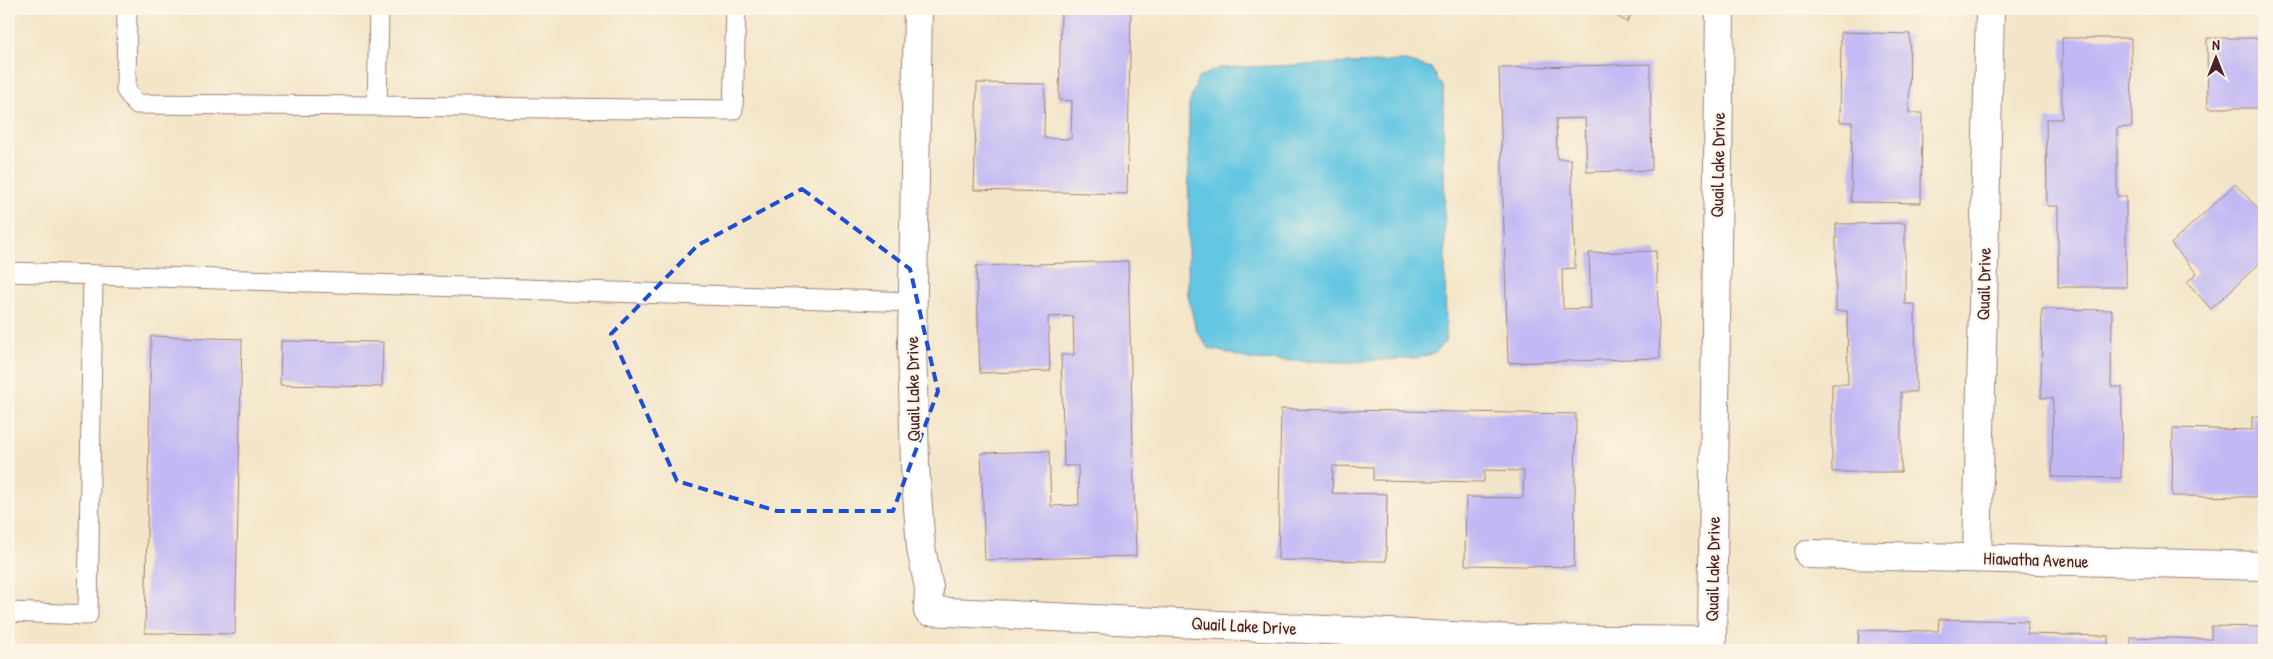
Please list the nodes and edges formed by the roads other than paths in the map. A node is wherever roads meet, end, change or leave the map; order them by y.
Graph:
1 (127, 9) edge
2 (379, 9) edge
3 (736, 9) edge
4 (918, 9) edge
5 (1720, 9) edge
6 (1990, 9) edge
7 (377, 106) junction
8 (9, 272) edge
9 (93, 275) junction
10 (912, 302) junction
11 (1809, 554) dead end
12 (1977, 558) junction
13 (2264, 566) edge
14 (9, 612) edge

1 - 7 lane
2 - 7 lane
3 - 7 lane
4 - 10 street, Quail Lake Drive
5 - 10 street, Quail Lake Drive
6 - 12 street, Quail Drive
8 - 9 lane
9 - 10 lane
9 - 14 lane
11 - 12 street, Hiawatha Avenue
12 - 13 street, Hiawatha Avenue

